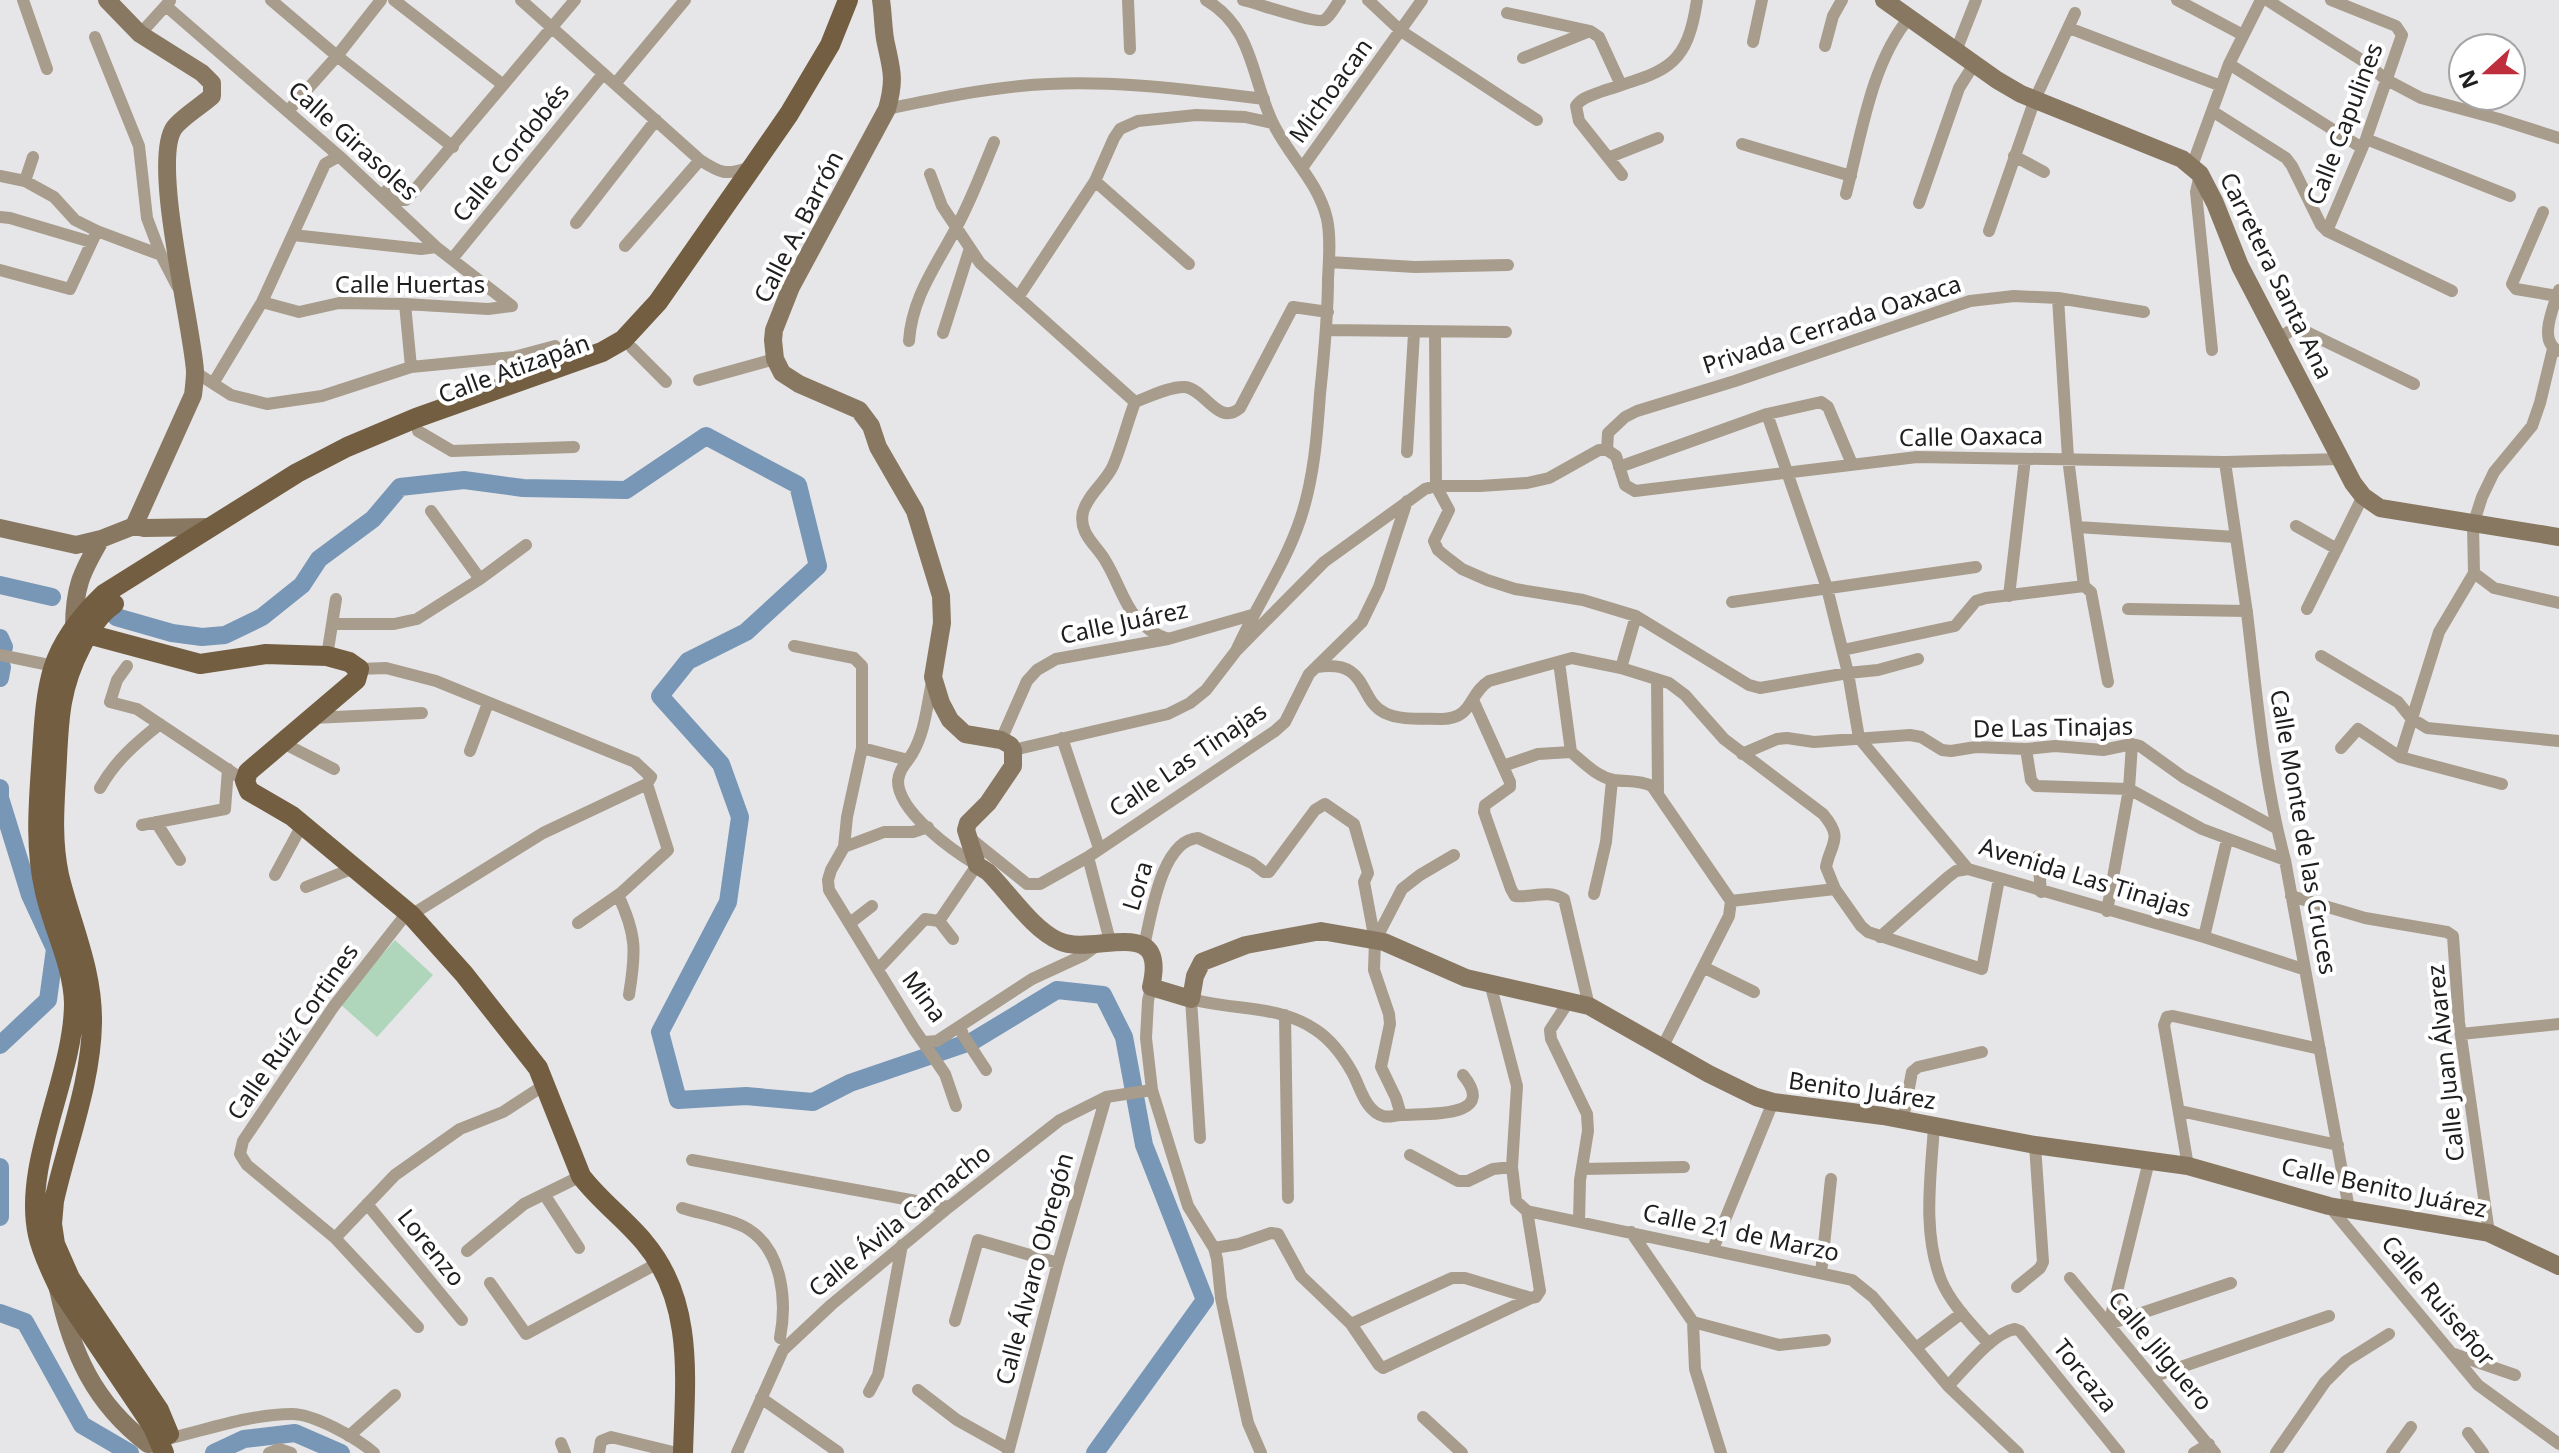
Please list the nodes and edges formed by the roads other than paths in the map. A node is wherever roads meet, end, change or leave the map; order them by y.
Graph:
1 (23, 0) edge
2 (107, 0) edge
3 (271, 0) edge
4 (381, 0) edge
5 (394, 0) edge
6 (521, 0) edge
7 (575, 0) edge
8 (685, 0) edge
9 (848, 0) edge
10 (859, 0) edge
11 (881, 0) edge
12 (1128, 0) edge
13 (1243, 0) edge
14 (1340, 0) edge
15 (1368, 0) edge
16 (1422, 0) edge
17 (1697, 0) edge
18 (1762, 0) edge
19 (1842, 0) edge
20 (1884, 0) edge
21 (1976, 0) edge
22 (2177, 0) edge
23 (2261, 0) edge
24 (2267, 0) edge
25 (2331, 0) edge
26 (1208, 1) edge
27 (169, 3) edge
28 (1507, 13) dead end
29 (2075, 13) dead end
30 (1909, 18) junction
31 (551, 26) junction
32 (2069, 28) junction
33 (1401, 31) junction
34 (1590, 31) junction
35 (140, 34) junction
36 (2243, 35) junction
37 (95, 37) dead end
38 (1753, 42) dead end
39 (1825, 46) dead end
40 (1130, 49) dead end
41 (1956, 51) junction
42 (337, 56) junction
43 (1523, 58) dead end
44 (1974, 64) junction
45 (2229, 64) junction
46 (47, 69) dead end
47 (603, 74) junction
48 (2385, 79) junction
49 (502, 84) junction
50 (615, 84) junction
51 (1621, 85) junction
52 (2221, 86) junction
53 (1264, 99) junction
54 (2035, 99) junction
55 (887, 109) junction
56 (288, 111) junction
57 (2212, 111) junction
58 (656, 120) junction
59 (1537, 120) dead end
60 (1272, 123) junction
61 (1658, 138) dead end
62 (2559, 138) edge
63 (994, 142) dead end
64 (1742, 144) dead end
65 (2364, 144) junction
66 (453, 147) junction
67 (339, 156) junction
68 (2014, 156) junction
69 (33, 157) dead end
70 (1610, 157) junction
71 (700, 160) junction
72 (351, 166) junction
73 (1302, 168) junction
74 (757, 170) junction
75 (2196, 170) junction
76 (2044, 172) dead end
77 (930, 174) dead end
78 (1622, 175) dead end
79 (0, 176) edge
80 (1851, 176) junction
81 (25, 181) junction
82 (1095, 181) junction
83 (1846, 194) dead end
84 (2510, 196) dead end
85 (1919, 203) dead end
86 (2543, 212) dead end
87 (0, 217) edge
88 (576, 223) dead end
89 (957, 227) junction
90 (1989, 231) dead end
91 (2327, 231) junction
92 (293, 235) junction
93 (94, 236) junction
94 (625, 246) dead end
95 (436, 247) junction
96 (970, 248) junction
97 (161, 255) junction
98 (452, 259) junction
99 (1329, 262) junction
100 (1189, 264) dead end
101 (1508, 265) dead end
102 (0, 270) edge
103 (2452, 291) dead end
104 (2558, 293) edge
105 (1019, 296) junction
106 (182, 297) junction
107 (2058, 298) junction
108 (262, 302) junction
109 (405, 304) junction
110 (512, 306) joint
111 (1328, 312) junction
112 (2144, 312) dead end
113 (1326, 330) junction
114 (1435, 332) junction
115 (1506, 332) dead end
116 (943, 333) dead end
117 (1414, 333) junction
118 (2278, 339) junction
119 (909, 341) dead end
120 (555, 346) dead end
121 (632, 348) junction
122 (2554, 348) edge
123 (2212, 350) dead end
124 (775, 359) junction
125 (411, 367) junction
126 (195, 372) junction
127 (699, 380) dead end
128 (214, 382) junction
129 (666, 382) dead end
130 (2414, 384) dead end
131 (1135, 402) junction
132 (1767, 414) junction
133 (418, 431) junction
134 (574, 447) dead end
135 (1607, 450) junction
136 (1407, 452) dead end
137 (2068, 458) junction
138 (2025, 459) junction
139 (2341, 459) junction
140 (2225, 462) junction
141 (1852, 464) junction
142 (1619, 467) junction
143 (1788, 471) junction
144 (1436, 486) junction
145 (2363, 496) junction
146 (1407, 501) junction
147 (431, 511) dead end
148 (2473, 525) junction
149 (134, 526) junction
150 (2296, 526) dead end
151 (2077, 527) junction
152 (0, 528) edge
153 (217, 532) junction
154 (2236, 537) junction
155 (2559, 537) edge
156 (101, 539) junction
157 (526, 545) dead end
158 (2337, 549) junction
159 (1976, 567) dead end
160 (2474, 573) junction
161 (480, 579) junction
162 (2084, 586) junction
163 (1827, 588) junction
164 (2009, 596) junction
165 (336, 599) dead end
166 (1732, 602) dead end
167 (2559, 603) edge
168 (2128, 609) dead end
169 (2307, 609) dead end
170 (2247, 611) junction
171 (1252, 615) junction
172 (1636, 616) junction
173 (332, 624) junction
174 (81, 631) junction
175 (1168, 639) junction
176 (794, 646) dead end
177 (1843, 650) junction
178 (1236, 651) junction
179 (0, 655) edge
180 (327, 656) junction
181 (2321, 656) dead end
182 (1918, 659) dead end
183 (1559, 662) junction
184 (54, 666) junction
185 (127, 666) dead end
186 (1317, 667) junction
187 (1621, 668) junction
188 (359, 669) junction
189 (1848, 673) junction
190 (933, 677) junction
191 (1657, 679) junction
192 (2108, 682) dead end
193 (1473, 700) junction
194 (488, 703) junction
195 (422, 713) dead end
196 (312, 718) junction
197 (2411, 718) junction
198 (160, 724) junction
199 (1062, 738) junction
200 (1859, 738) junction
201 (2559, 741) edge
202 (283, 743) junction
203 (2132, 744) junction
204 (1007, 745) junction
205 (862, 748) junction
206 (2341, 748) dead end
207 (2026, 749) junction
208 (470, 751) dead end
209 (1571, 752) junction
210 (1742, 754) junction
211 (2400, 757) junction
212 (908, 760) junction
213 (1503, 766) junction
214 (334, 769) dead end
215 (236, 775) junction
216 (1612, 780) junction
217 (649, 781) junction
218 (2497, 783) dead end
219 (100, 788) dead end
220 (2129, 789) junction
221 (1658, 792) junction
222 (156, 822) junction
223 (142, 825) dead end
224 (302, 825) junction
225 (928, 827) junction
226 (2276, 828) junction
227 (967, 836) junction
228 (2227, 840) junction
229 (844, 847) junction
230 (1099, 848) junction
231 (1454, 855) dead end
232 (2038, 856) dead end
233 (1088, 857) junction
234 (180, 860) dead end
235 (2285, 860) junction
236 (977, 865) junction
237 (354, 868) junction
238 (1968, 869) junction
239 (275, 875) dead end
240 (1999, 879) junction
241 (306, 887) dead end
242 (1835, 889) junction
243 (2041, 892) junction
244 (1594, 894) dead end
245 (618, 895) junction
246 (2291, 896) junction
247 (1731, 901) junction
248 (872, 906) dead end
249 (2107, 911) junction
250 (409, 914) junction
251 (939, 921) junction
252 (578, 923) dead end
253 (850, 923) junction
254 (1880, 937) junction
255 (2204, 937) junction
256 (953, 939) dead end
257 (1375, 941) junction
258 (1105, 942) junction
259 (1144, 946) junction
260 (1703, 967) junction
261 (878, 969) junction
262 (2303, 969) junction
263 (1490, 983) junction
264 (1151, 987) junction
265 (1754, 992) dead end
266 (629, 995) dead end
267 (1191, 999) junction
268 (1569, 1001) junction
269 (1589, 1006) junction
270 (1285, 1015) junction
271 (2559, 1024) edge
272 (961, 1031) junction
273 (2461, 1034) junction
274 (1663, 1046) junction
275 (2320, 1049) junction
276 (930, 1050) junction
277 (1982, 1052) dead end
278 (986, 1070) dead end
279 (1463, 1075) dead end
280 (546, 1084) junction
281 (1152, 1090) junction
282 (1106, 1097) junction
283 (1773, 1102) junction
284 (956, 1106) dead end
285 (2180, 1111) junction
286 (1401, 1115) junction
287 (1903, 1119) junction
288 (1934, 1126) junction
289 (1200, 1138) dead end
290 (2035, 1145) junction
291 (2338, 1145) junction
292 (1410, 1155) dead end
293 (692, 1160) dead end
294 (2149, 1161) junction
295 (2188, 1166) junction
296 (1684, 1167) dead end
297 (1506, 1168) junction
298 (1582, 1169) junction
299 (581, 1176) junction
300 (1831, 1179) dead end
301 (544, 1194) junction
302 (1288, 1198) dead end
303 (367, 1204) junction
304 (2329, 1206) junction
305 (949, 1207) junction
306 (682, 1208) dead end
307 (2349, 1209) junction
308 (1527, 1211) junction
309 (1579, 1222) junction
310 (1631, 1232) junction
311 (2489, 1233) junction
312 (335, 1238) junction
313 (902, 1245) junction
314 (579, 1248) dead end
315 (1214, 1248) junction
316 (1713, 1249) junction
317 (467, 1251) dead end
318 (660, 1262) junction
319 (1058, 1263) junction
320 (2559, 1266) edge
321 (1821, 1273) junction
322 (2070, 1278) dead end
323 (490, 1283) dead end
324 (2231, 1283) dead end
325 (2017, 1287) dead end
326 (1531, 1298) junction
327 (1962, 1313) junction
328 (2329, 1316) dead end
329 (462, 1320) dead end
330 (955, 1321) dead end
331 (1693, 1322) junction
332 (1351, 1324) junction
333 (2109, 1324) junction
334 (418, 1327) dead end
335 (2389, 1334) dead end
336 (1825, 1340) dead end
337 (782, 1344) junction
338 (1989, 1344) junction
339 (1916, 1348) junction
340 (2453, 1354) junction
341 (2515, 1375) dead end
342 (2152, 1377) junction
343 (1948, 1386) junction
344 (918, 1390) dead end
345 (869, 1392) dead end
346 (395, 1395) dead end
347 (761, 1398) junction
348 (1423, 1417) dead end
349 (2411, 1427) dead end
350 (2468, 1433) dead end
351 (349, 1436) junction
352 (2559, 1444) edge
353 (168, 1447) edge
354 (2212, 1448) edge
355 (1008, 1451) edge
356 (838, 1452) edge
357 (269, 1453) edge
358 (291, 1453) edge
359 (374, 1453) edge
360 (599, 1453) edge
361 (677, 1453) edge
362 (683, 1453) edge
363 (737, 1453) edge
364 (1261, 1453) edge
365 (1462, 1453) edge
366 (1721, 1453) edge
367 (2018, 1453) edge
368 (2119, 1453) edge
369 (2194, 1453) edge
370 (2276, 1453) edge
371 (2392, 1453) edge
372 (2483, 1453) edge

1 - 46 street
2 - 35 street
3 - 42 street
4 - 42 street
5 - 49 street
6 - 31 street
7 - 31 street
8 - 50 street
9 - 74 main road
10 - 74 main road
11 - 55 street, Calle A. Barrón
12 - 40 street
13 - 14 street
15 - 33 street
16 - 33 street, Michoacan
17 - 51 street
18 - 38 street
19 - 39 street
20 - 30 street, Carretera Santa Ana
21 - 41 street
22 - 36 street
23 - 36 street
24 - 48 street
25 - 48 street, Calle Capulines
26 - 53 street
27 - 35 street
27 - 56 street, Calle Girasoles
28 - 34 street
29 - 32 street
30 - 41 street, Carretera Santa Ana
30 - 80 street
31 - 47 street
31 - 49 street
32 - 52 street
32 - 54 street
33 - 59 street
33 - 73 street, Michoacan
34 - 43 street
34 - 51 street
35 - 106 street
36 - 45 street
37 - 97 street
41 - 44 street, Carretera Santa Ana
42 - 56 street
42 - 66 street
44 - 54 street, Carretera Santa Ana
44 - 85 street
45 - 52 street
45 - 65 street
47 - 50 street
47 - 98 street, Calle Cordobés
48 - 62 street
48 - 65 street, Calle Capulines
49 - 66 street
50 - 58 street
51 - 70 street
52 - 57 street
53 - 55 street
53 - 60 street
54 - 68 street
54 - 75 street, Carretera Santa Ana
55 - 124 street, Calle A. Barrón
56 - 67 street, Calle Girasoles
57 - 75 street
57 - 91 street
58 - 71 street
58 - 88 street
60 - 73 street
60 - 82 street
61 - 70 street
63 - 89 street
64 - 80 street
65 - 84 street
65 - 91 street, Calle Capulines
66 - 72 street
67 - 72 street, Calle Girasoles
67 - 92 street
68 - 76 street
68 - 90 street
69 - 81 street
70 - 78 street
71 - 74 street
71 - 94 street
72 - 95 street, Calle Girasoles
73 - 99 street
74 - 121 main road, Calle Atizapán
74 - 153 main road, Calle Atizapán
75 - 118 street, Carretera Santa Ana
75 - 123 street
77 - 89 street
79 - 81 street
80 - 83 street
81 - 93 street
82 - 100 street
82 - 105 street
86 - 104 street
87 - 93 street
89 - 96 street
89 - 119 street
91 - 103 street
92 - 95 street
92 - 108 street
93 - 97 street
93 - 102 street
95 - 98 street, Calle Girasoles
96 - 105 street
96 - 116 street
97 - 106 street
98 - 110 street, Calle Girasoles
99 - 101 street
99 - 111 street
104 - 122 street
105 - 131 street
106 - 126 street
107 - 112 street, Privada Cerrada Oaxaca
107 - 135 street, Privada Cerrada Oaxaca
107 - 137 street
108 - 109 street, Calle Huertas
108 - 128 street
109 - 110 street, Calle Huertas
109 - 125 street
111 - 113 street
111 - 131 street
113 - 117 street
113 - 171 street
114 - 115 street
114 - 117 street
114 - 144 street
117 - 136 street
118 - 130 street
118 - 139 street, Carretera Santa Ana
120 - 125 street
121 - 129 street
121 - 133 main road, Calle Atizapán
122 - 148 street
124 - 127 street
124 - 190 street
125 - 128 street
126 - 128 street
126 - 149 street
131 - 175 street
132 - 141 street
132 - 142 street
132 - 143 street
133 - 134 street
133 - 153 main road, Calle Atizapán
135 - 142 street, Calle Oaxaca
135 - 144 street
137 - 138 street, Calle Oaxaca
137 - 140 street, Calle Oaxaca
137 - 151 street
138 - 141 street, Calle Oaxaca
138 - 164 street
139 - 140 street, Calle Oaxaca
139 - 145 street, Carretera Santa Ana
140 - 154 street, Calle Monte de las Cruces
141 - 143 street, Calle Oaxaca
142 - 143 street, Calle Oaxaca
143 - 163 street
144 - 146 street
144 - 172 street
145 - 148 street
145 - 158 street
146 - 178 street
146 - 186 street, Calle Las Tinajas
147 - 161 street
148 - 155 street
148 - 160 street
149 - 153 street
149 - 156 street
150 - 158 street
151 - 154 street
151 - 162 street
152 - 156 street
153 - 174 main road
154 - 170 street, Calle Monte de las Cruces
156 - 174 street
157 - 161 street
158 - 169 street
159 - 163 street
160 - 167 street
160 - 197 street
161 - 173 street
162 - 164 street
162 - 192 street
163 - 166 street
163 - 177 street
164 - 177 street
165 - 173 street
168 - 170 street
170 - 226 street, Calle Monte de las Cruces
171 - 175 street, Calle Juárez
171 - 178 street
172 - 187 street
172 - 189 street
173 - 180 street
174 - 180 main road
174 - 184 main road
174 - 353 main road
175 - 204 street, Calle Juárez
176 - 205 street
177 - 189 street
178 - 199 street
179 - 184 street
180 - 188 main road
181 - 197 street
182 - 189 street
183 - 187 street
183 - 193 street
183 - 209 street
184 - 353 main road
185 - 198 street
186 - 193 street
186 - 230 street, Calle Las Tinajas
187 - 191 street
188 - 194 street
188 - 196 main road
189 - 200 street
190 - 204 street
190 - 212 street
191 - 210 street
191 - 221 street
193 - 213 street
194 - 208 street
194 - 217 street
195 - 196 street
196 - 202 main road
197 - 201 street
197 - 211 street
198 - 215 street
198 - 219 street
199 - 204 street
199 - 230 street
200 - 207 street, De Las Tinajas
200 - 210 street, De Las Tinajas
200 - 238 street, Avenida Las Tinajas
202 - 214 street
202 - 215 main road
203 - 207 street, De Las Tinajas
203 - 220 street
203 - 226 street, De Las Tinajas
204 - 227 street
205 - 212 street
205 - 229 street
206 - 211 street
207 - 220 street
209 - 213 street
209 - 216 street
210 - 242 street
211 - 218 street
212 - 225 street
213 - 269 street
215 - 222 street
215 - 224 main road
216 - 221 street
216 - 244 street
217 - 245 street
217 - 250 street, Calle Ruíz Cortines
220 - 228 street
220 - 249 street
221 - 247 street
222 - 223 street
222 - 234 street
224 - 237 main road
224 - 239 street
225 - 229 street
225 - 236 street
226 - 235 street, Calle Monte de las Cruces
227 - 233 street, Calle Las Tinajas
227 - 236 street
228 - 235 street
228 - 255 street
229 - 253 street, Mina
230 - 233 street, Calle Las Tinajas
231 - 257 street
232 - 243 street
233 - 258 street
235 - 246 street, Calle Monte de las Cruces
236 - 251 street
236 - 258 street
237 - 241 street
237 - 250 main road
238 - 240 street, Avenida Las Tinajas
238 - 254 street
240 - 243 street, Avenida Las Tinajas
240 - 254 street
242 - 247 street
242 - 254 street
243 - 249 street, Avenida Las Tinajas
245 - 252 street
245 - 266 street
246 - 262 street, Calle Monte de las Cruces
246 - 273 street, Calle Juan Álvarez
247 - 260 street
248 - 253 street
249 - 255 street, Avenida Las Tinajas
250 - 280 main road
250 - 312 street, Calle Ruíz Cortines
251 - 256 street
251 - 261 street
253 - 261 street, Mina
255 - 262 street, Avenida Las Tinajas
257 - 259 street, Lora
257 - 263 street
257 - 267 street
257 - 286 street
258 - 259 street
258 - 272 street, Mina
259 - 264 street
260 - 265 street
260 - 274 street
261 - 276 street, Mina
262 - 275 street, Calle Monte de las Cruces
263 - 268 street
263 - 297 street
264 - 267 street
264 - 281 street
267 - 270 street
267 - 289 street
268 - 269 street
268 - 298 street
269 - 274 street, Benito Juárez
270 - 286 street
270 - 302 street
271 - 273 street
272 - 276 street, Mina
272 - 278 street
273 - 311 street, Calle Juan Álvarez
274 - 283 street, Benito Juárez
275 - 285 street
275 - 291 street, Calle Monte de las Cruces
276 - 284 street
277 - 287 street
279 - 286 street
280 - 299 main road
280 - 303 street
281 - 282 street, Calle Ávila Camacho
281 - 315 street
282 - 305 street, Calle Ávila Camacho
282 - 319 street, Calle Álvaro Obregón
283 - 287 street, Benito Juárez
283 - 316 street
285 - 291 street
285 - 295 street
287 - 288 street, Benito Juárez
288 - 290 street, Benito Juárez
288 - 327 street
290 - 294 street, Benito Juárez
290 - 325 street
291 - 307 street, Calle Monte de las Cruces
292 - 297 street
293 - 305 street
294 - 295 street, Calle Benito Juárez
294 - 333 street
295 - 304 street, Calle Benito Juárez
296 - 298 street
297 - 308 street
298 - 309 street
299 - 301 street
299 - 318 main road
300 - 321 street
301 - 314 street
301 - 317 street
303 - 312 street
303 - 329 street, Lorenzo
304 - 307 street, Calle Benito Juárez
304 - 340 street, Calle Ruiseñor
305 - 313 street, Calle Ávila Camacho
306 - 337 street
307 - 311 street, Calle Benito Juárez
308 - 309 street, Calle 21 de Marzo
308 - 326 street
309 - 310 street, Calle 21 de Marzo
310 - 316 street, Calle 21 de Marzo
310 - 331 street
311 - 320 street, Calle Benito Juárez
312 - 334 street
313 - 337 street, Calle Ávila Camacho
313 - 345 street
315 - 332 street
315 - 364 street
316 - 321 street, Calle 21 de Marzo
318 - 323 street
318 - 362 main road
319 - 330 street
319 - 355 street, Calle Álvaro Obregón
321 - 339 street, Calle 21 de Marzo
322 - 333 street, Calle Jilguero
324 - 333 street
326 - 332 street
326 - 332 street
327 - 338 street
327 - 339 street
328 - 342 street
331 - 336 street
331 - 366 street
333 - 342 street, Calle Jilguero
335 - 370 street
337 - 347 street, Calle Ávila Camacho
338 - 343 street
338 - 368 street, Torcaza
339 - 343 street, Calle 21 de Marzo
340 - 341 street
340 - 352 street, Calle Ruiseñor
342 - 354 street, Calle Jilguero
343 - 367 street, Calle 21 de Marzo
344 - 355 street
346 - 351 street
347 - 356 street
347 - 363 street, Calle Ávila Camacho
348 - 365 street
349 - 371 street
350 - 372 street
351 - 353 street
351 - 359 street
354 - 369 street
357 - 358 street
360 - 361 street

